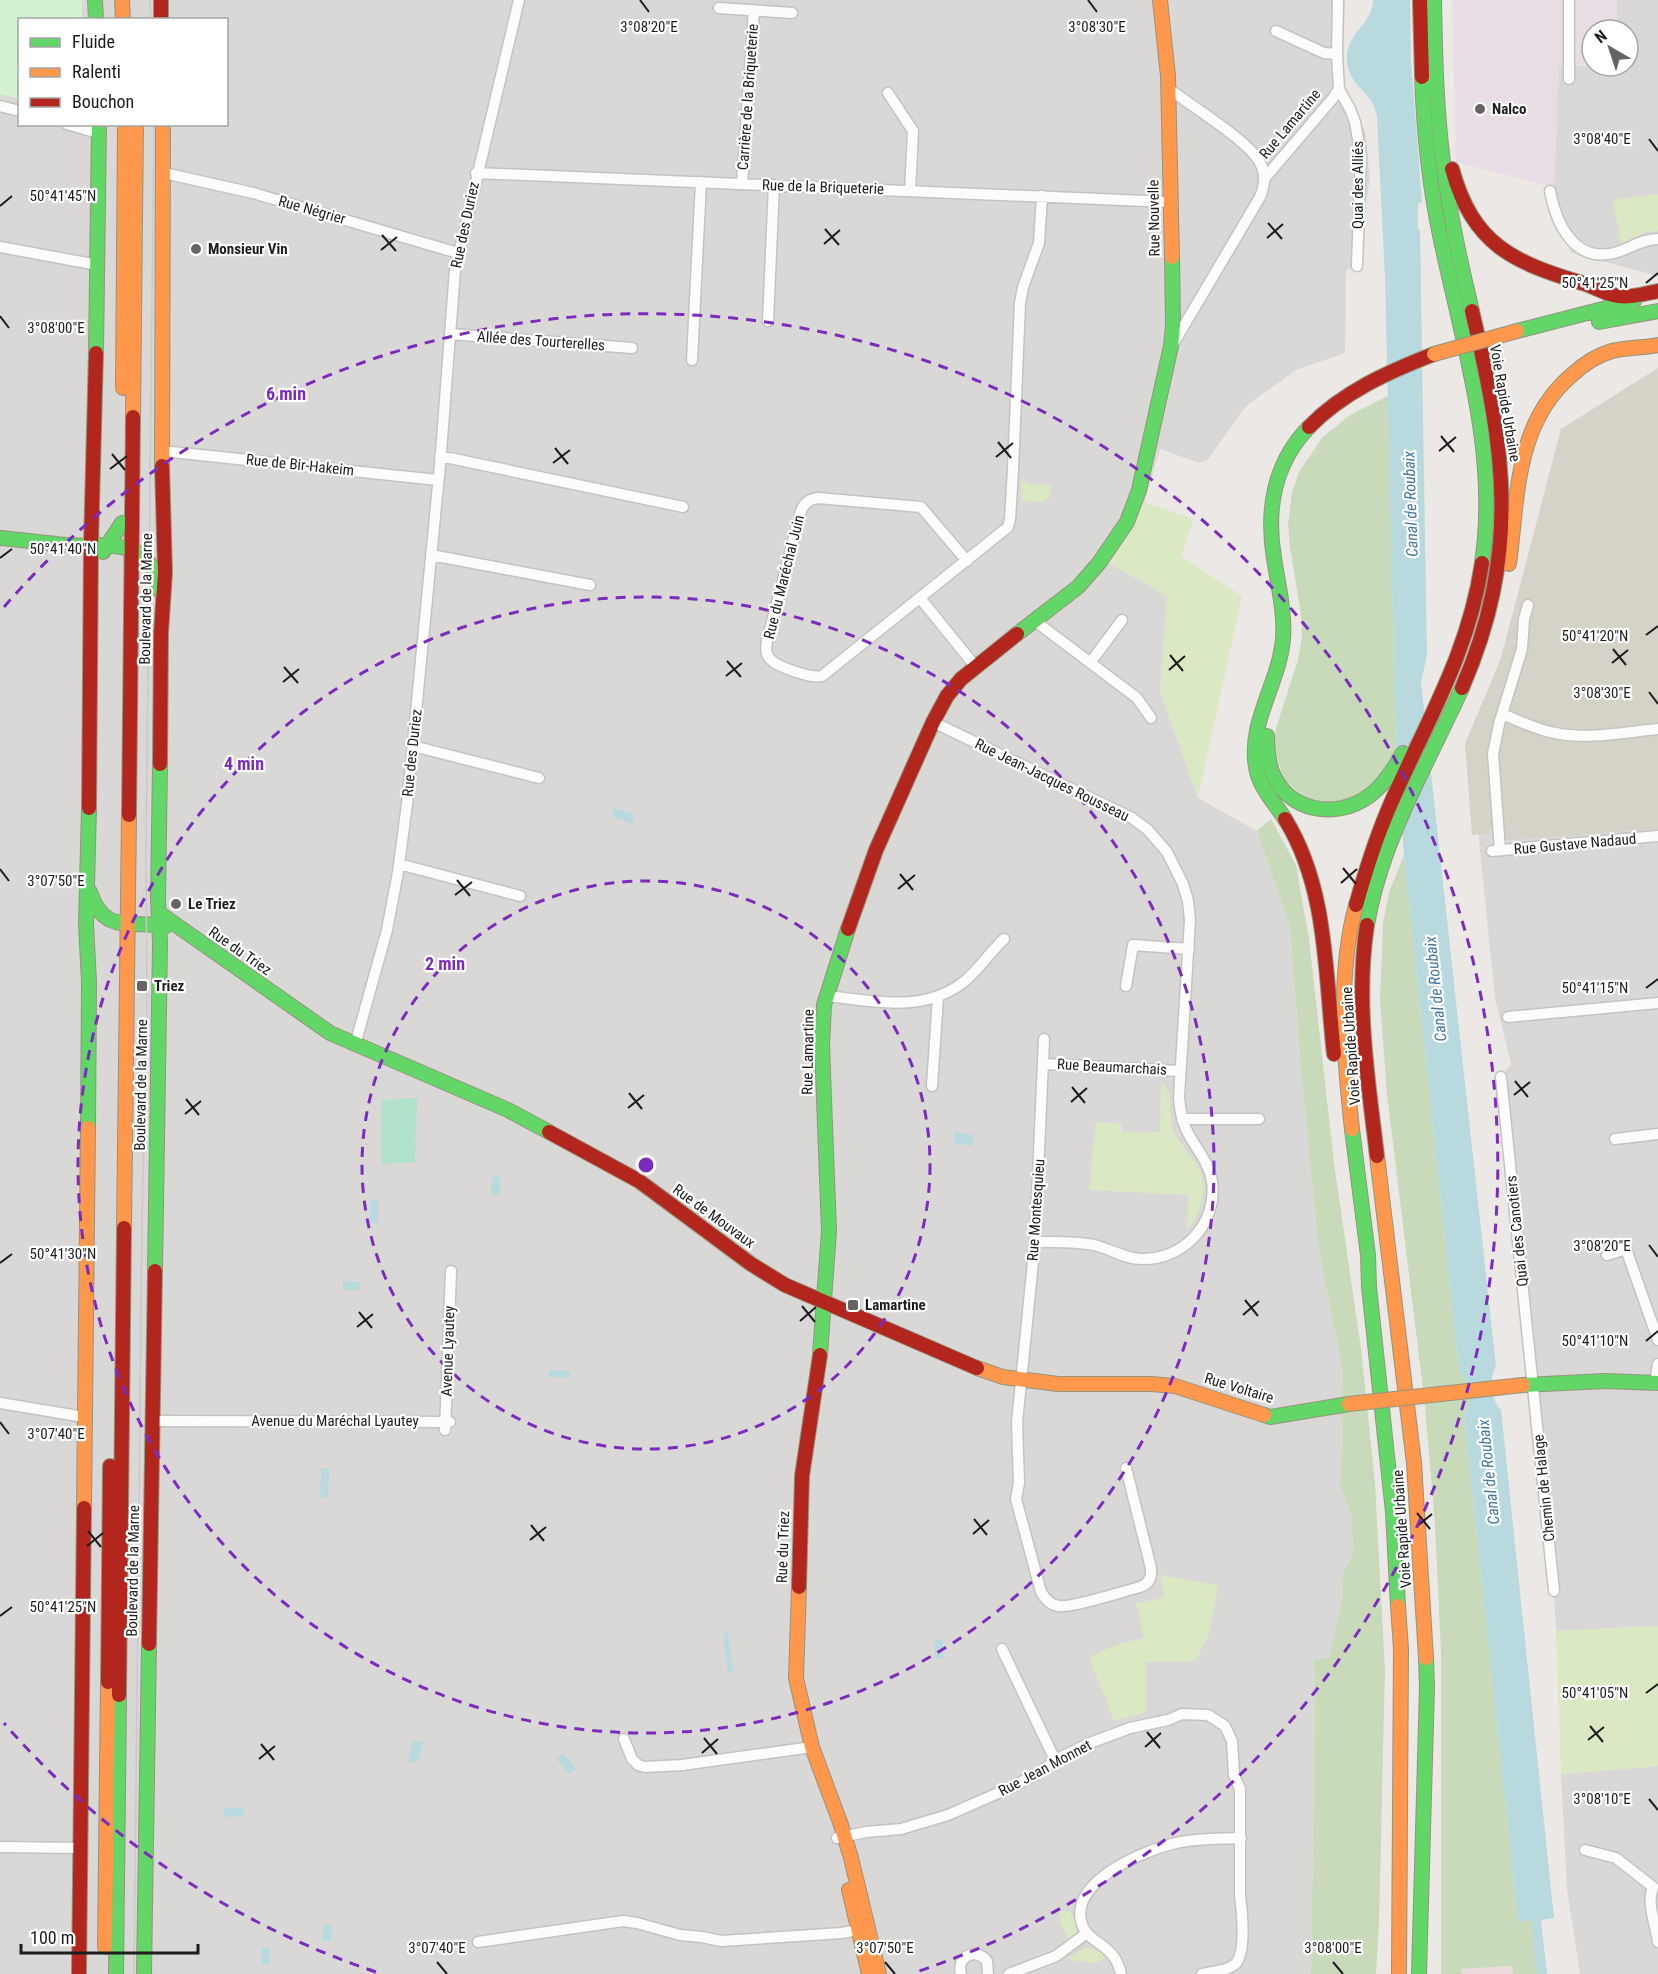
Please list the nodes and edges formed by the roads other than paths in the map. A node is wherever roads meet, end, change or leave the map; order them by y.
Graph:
1 (95, 0) edge
2 (122, 0) edge
3 (133, 0) edge
4 (160, 0) edge
5 (519, 0) edge
6 (1160, 0) edge
7 (1338, 0) edge
8 (1420, 0) edge
9 (1434, 0) edge
10 (1569, 0) edge
11 (719, 8) dead end
12 (754, 10) junction
13 (792, 13) dead end
14 (96, 18) edge
15 (123, 18) edge
16 (134, 18) edge
17 (162, 18) edge
18 (1276, 31) dead end
19 (1337, 54) junction
20 (1436, 57) junction
21 (1569, 79) dead end
22 (1168, 88) junction
23 (1339, 89) junction
24 (888, 93) dead end
25 (0, 106) edge
26 (18, 110) edge
27 (80, 126) edge
28 (125, 126) edge
29 (136, 126) edge
30 (164, 126) edge
31 (99, 129) edge
32 (164, 173) junction
33 (476, 173) junction
34 (1264, 179) junction
35 (701, 182) junction
36 (742, 184) junction
37 (774, 185) junction
38 (910, 191) junction
39 (1550, 191) dead end
40 (1042, 196) junction
41 (1170, 202) junction
42 (1658, 239) edge
43 (0, 247) edge
44 (458, 254) junction
45 (98, 265) junction
46 (1357, 266) dead end
47 (1658, 291) edge
48 (1658, 311) edge
49 (768, 321) dead end
50 (450, 334) junction
51 (1518, 336) junction
52 (1658, 345) edge
53 (1171, 346) junction
54 (632, 348) dead end
55 (692, 360) dead end
56 (1355, 396) junction
57 (162, 451) junction
58 (440, 456) junction
59 (438, 480) junction
60 (683, 507) dead end
61 (122, 523) junction
62 (0, 538) edge
63 (91, 547) junction
64 (105, 548) junction
65 (127, 549) junction
66 (431, 555) junction
67 (1483, 557) junction
68 (967, 561) junction
69 (590, 585) dead end
70 (920, 598) junction
71 (1528, 605) dead end
72 (91, 610) junction
73 (1122, 620) dead end
74 (1035, 621) junction
75 (161, 633) junction
76 (1090, 663) junction
77 (975, 666) junction
78 (1471, 680) junction
79 (1502, 714) junction
80 (1151, 718) dead end
81 (933, 722) junction
82 (1658, 729) edge
83 (413, 746) junction
84 (539, 778) dead end
85 (1658, 836) edge
86 (399, 864) junction
87 (88, 884) junction
88 (520, 896) dead end
89 (159, 919) junction
90 (122, 924) junction
91 (1004, 939) dead end
92 (1189, 949) junction
93 (1126, 986) dead end
94 (827, 996) junction
95 (938, 997) junction
96 (1658, 1003) edge
97 (1508, 1017) dead end
98 (1044, 1039) dead end
99 (355, 1045) junction
100 (1044, 1064) junction
101 (1180, 1071) junction
102 (1501, 1077) dead end
103 (932, 1086) dead end
104 (1182, 1119) junction
105 (1259, 1119) dead end
106 (1658, 1134) edge
107 (1615, 1139) dead end
108 (1035, 1242) junction
109 (1608, 1255) dead end
110 (452, 1271) dead end
111 (1369, 1287) junction
112 (824, 1303) junction
113 (1658, 1340) edge
114 (1658, 1364) edge
115 (1020, 1380) junction
116 (1656, 1383) edge
117 (1528, 1385) junction
118 (0, 1402) edge
119 (84, 1417) junction
120 (152, 1421) junction
121 (447, 1425) joint
122 (1126, 1468) dead end
123 (1554, 1591) dead end
124 (1002, 1649) dead end
125 (624, 1739) dead end
126 (812, 1746) junction
127 (1055, 1760) junction
128 (841, 1837) junction
129 (1241, 1838) junction
130 (0, 1847) edge
131 (81, 1848) junction
132 (1585, 1850) dead end
133 (1399, 1857) junction
134 (1656, 1885) edge
135 (863, 1929) junction
136 (1087, 1934) junction
137 (478, 1942) dead end
138 (1658, 1942) edge
139 (79, 1974) edge
140 (105, 1974) edge
141 (116, 1974) edge
142 (144, 1974) edge
143 (869, 1974) edge
144 (879, 1974) edge
145 (961, 1974) edge
146 (988, 1974) edge
147 (1009, 1974) edge
148 (1121, 1974) edge
149 (1202, 1974) edge
150 (1387, 1974) edge
151 (1399, 1974) edge
152 (1419, 1974) edge

1 - 14 main road
2 - 15 main road
3 - 16 main road
4 - 17 main road
5 - 33 street, Rue des Duriez
6 - 22 main road, Rue Nouvelle
7 - 19 street, Quai des Alliés
8 - 67 main road, Voie Rapide Urbaine
9 - 20 main road, Voie Rapide Urbaine
10 - 21 street
11 - 12 street, Carrière de la Briqueterie
12 - 13 street, Carrière de la Briqueterie
12 - 36 street, Carrière de la Briqueterie
18 - 19 street
19 - 23 street, Quai des Alliés
20 - 47 main road
20 - 78 main road, Voie Rapide Urbaine
22 - 34 street
22 - 41 main road, Rue Nouvelle
23 - 34 street, Rue Lamartine
23 - 46 street, Quai des Alliés
24 - 38 street
25 - 26 street
27 - 31 street
28 - 61 main road, Boulevard de la Marne
29 - 65 main road, Boulevard de la Marne
30 - 32 main road, Boulevard de la Marne
31 - 45 main road, Boulevard de la Marne
32 - 44 street, Rue Négrier
32 - 57 main road, Boulevard de la Marne
33 - 35 street, Rue de la Briqueterie
33 - 44 street, Rue des Duriez
34 - 53 street
35 - 36 street, Rue de la Briqueterie
35 - 55 street
36 - 37 street, Rue de la Briqueterie
37 - 38 street, Rue de la Briqueterie
37 - 49 street
38 - 40 street, Rue de la Briqueterie
39 - 42 street
40 - 41 street, Rue de la Briqueterie
40 - 68 street, Rue du Maréchal Juin
41 - 53 main road, Rue Nouvelle
43 - 45 street
44 - 50 street, Rue des Duriez
45 - 63 main road, Boulevard de la Marne
47 - 51 main road
48 - 51 main road
50 - 54 street, Allée des Tourterelles
50 - 58 street, Rue des Duriez
51 - 56 main road
52 - 78 main road
53 - 74 main road, Rue Nouvelle
56 - 67 main road
56 - 111 main road
57 - 59 street, Rue de Bir-Hakeim
57 - 75 main road, Boulevard de la Marne
58 - 59 street, Rue des Duriez
58 - 60 street
59 - 66 street, Rue des Duriez
61 - 64 main road, Boulevard de la Marne
61 - 65 main road, Boulevard de la Marne
62 - 63 main road
63 - 64 main road
63 - 72 main road, Boulevard de la Marne
64 - 65 main road
64 - 72 main road, Boulevard de la Marne
65 - 75 main road
65 - 90 main road, Boulevard de la Marne
66 - 69 street
66 - 83 street, Rue des Duriez
67 - 111 main road, Voie Rapide Urbaine
68 - 70 street, Rue du Maréchal Juin
68 - 70 street, Rue du Maréchal Juin
70 - 77 street
71 - 79 street
72 - 87 main road, Boulevard de la Marne
73 - 76 street
74 - 76 street
74 - 77 main road, Rue Lamartine
75 - 89 main road, Boulevard de la Marne
76 - 80 street
77 - 81 main road, Rue Lamartine
78 - 152 main road, Voie Rapide Urbaine
79 - 82 street
79 - 85 street, Rue Gustave Nadaud
81 - 92 street, Rue Jean-Jacques Rousseau
81 - 94 main road, Rue Lamartine
83 - 84 street
83 - 86 street, Rue des Duriez
86 - 88 street
86 - 99 street, Rue des Duriez
87 - 90 main road
87 - 119 main road, Boulevard de la Marne
89 - 90 main road
89 - 99 main road, Rue du Triez
89 - 120 main road, Boulevard de la Marne
90 - 140 main road, Boulevard de la Marne
90 - 141 main road, Boulevard de la Marne
91 - 95 street
92 - 93 street
92 - 101 street, Rue Jean-Jacques Rousseau
94 - 95 street
94 - 112 main road, Rue Lamartine
95 - 103 street
96 - 97 street
98 - 100 street, Rue Montesquieu
99 - 112 main road, Rue de Mouvaux
100 - 101 street, Rue Beaumarchais
100 - 108 street, Rue Montesquieu
101 - 104 street, Rue Jean-Jacques Rousseau
102 - 117 street, Quai des Canotiers
104 - 105 street
104 - 108 street, Rue Jean-Jacques Rousseau
106 - 107 street
108 - 115 street, Rue Montesquieu
109 - 113 street
110 - 121 street, Avenue Lyautey
111 - 133 main road, Voie Rapide Urbaine
112 - 115 main road, Rue Voltaire
112 - 126 main road, Rue du Triez
114 - 116 street
115 - 117 main road, Rue Voltaire, bridge
115 - 122 street, Rue Montesquieu
116 - 117 main road, Rue Voltaire
117 - 123 street, Chemin de Halage
118 - 119 street
119 - 131 main road, Boulevard de la Marne
120 - 121 street, Avenue du Maréchal Lyautey
120 - 142 main road, Boulevard de la Marne
124 - 127 street
125 - 126 street
126 - 128 main road, Rue du Triez
127 - 128 street, Rue Jean Monnet
127 - 129 street, Rue Jean Monnet
128 - 135 main road, Rue du Triez
129 - 136 street
129 - 149 street, Rue Jean Monnet
130 - 131 street
131 - 139 main road, Boulevard de la Marne
132 - 134 street
133 - 150 main road
133 - 151 main road, Voie Rapide Urbaine
134 - 138 street
135 - 137 street
135 - 143 main road, Rue du Triez
135 - 144 main road, Rue du Triez
136 - 147 street
136 - 148 street
145 - 146 street

